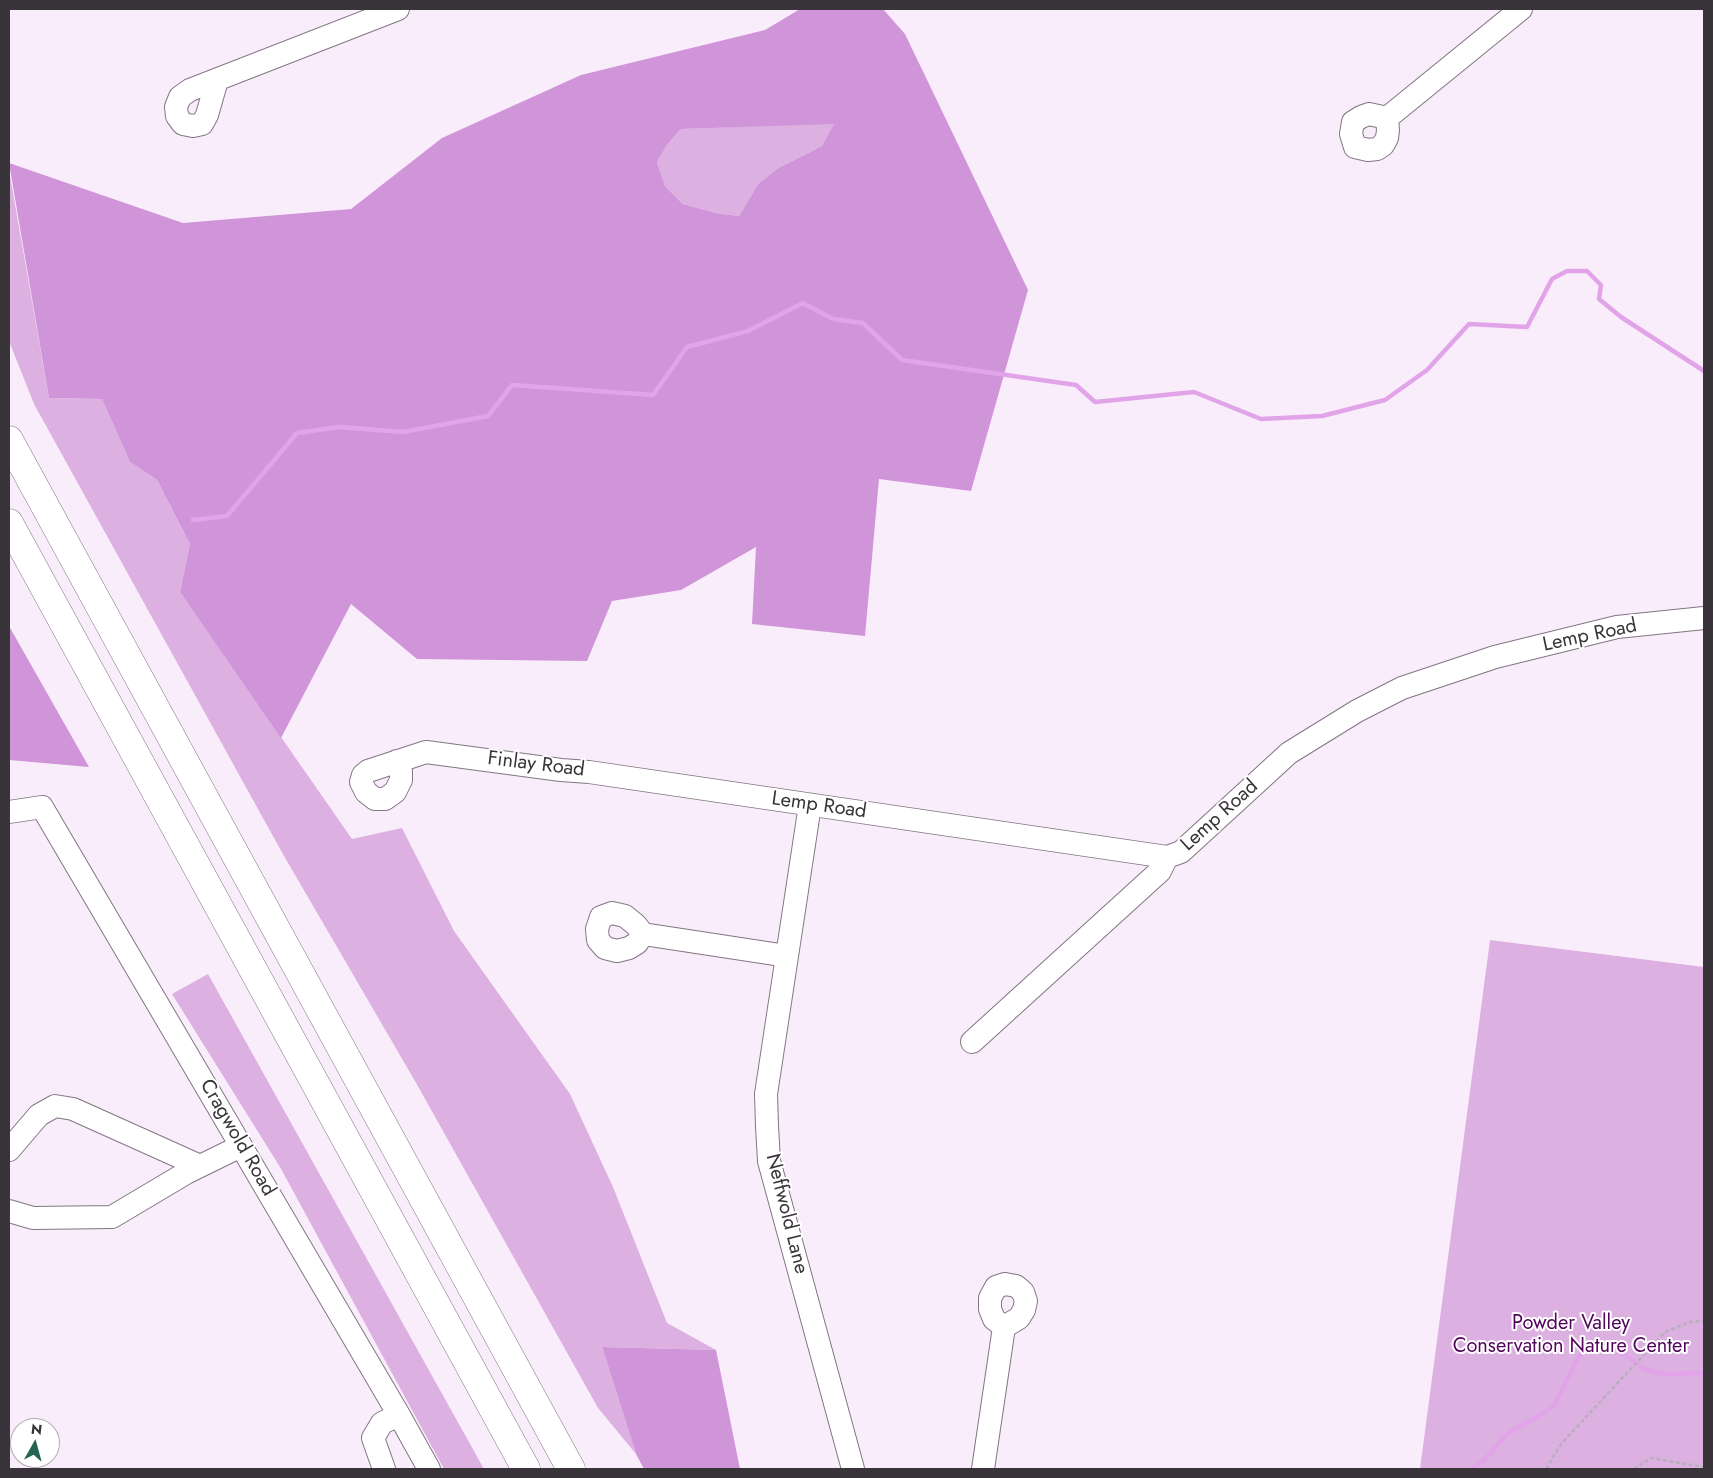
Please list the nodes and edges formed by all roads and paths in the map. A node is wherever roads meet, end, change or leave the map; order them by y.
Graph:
1 (398, 9) edge
2 (1521, 9) edge
3 (217, 80) dead end
4 (1387, 118) dead end
5 (9, 440) edge
6 (9, 523) edge
7 (1704, 618) edge
8 (397, 761) dead end
9 (675, 784) joint
10 (810, 805) junction
11 (9, 812) edge
12 (1166, 857) junction
13 (643, 934) dead end
14 (787, 956) junction
15 (972, 1042) dead end
16 (242, 1146) junction
17 (9, 1150) edge
18 (200, 1166) junction
19 (9, 1211) edge
20 (1704, 1321) edge
21 (1004, 1327) dead end
22 (399, 1415) junction
23 (1704, 1467) edge
24 (384, 1469) edge
25 (429, 1469) edge
26 (526, 1469) edge
27 (571, 1469) edge
28 (853, 1469) edge
29 (983, 1469) edge
30 (1546, 1469) edge
31 (1634, 1469) edge

1 - 3 street
2 - 4 street
5 - 27 highway
6 - 26 highway
7 - 12 street, Lemp Road
8 - 9 street, Finlay Road
9 - 10 street, Lemp Road
10 - 12 street, Lemp Road
10 - 14 street, Neffwold Lane
11 - 16 street, Cragwold Road
12 - 15 street
13 - 14 street
14 - 28 street, Neffwold Lane
16 - 18 street
16 - 22 street, Cragwold Road
17 - 18 street
18 - 19 street
20 - 30 path
21 - 29 street
22 - 24 street
22 - 25 street, Cragwold Road
23 - 31 path

